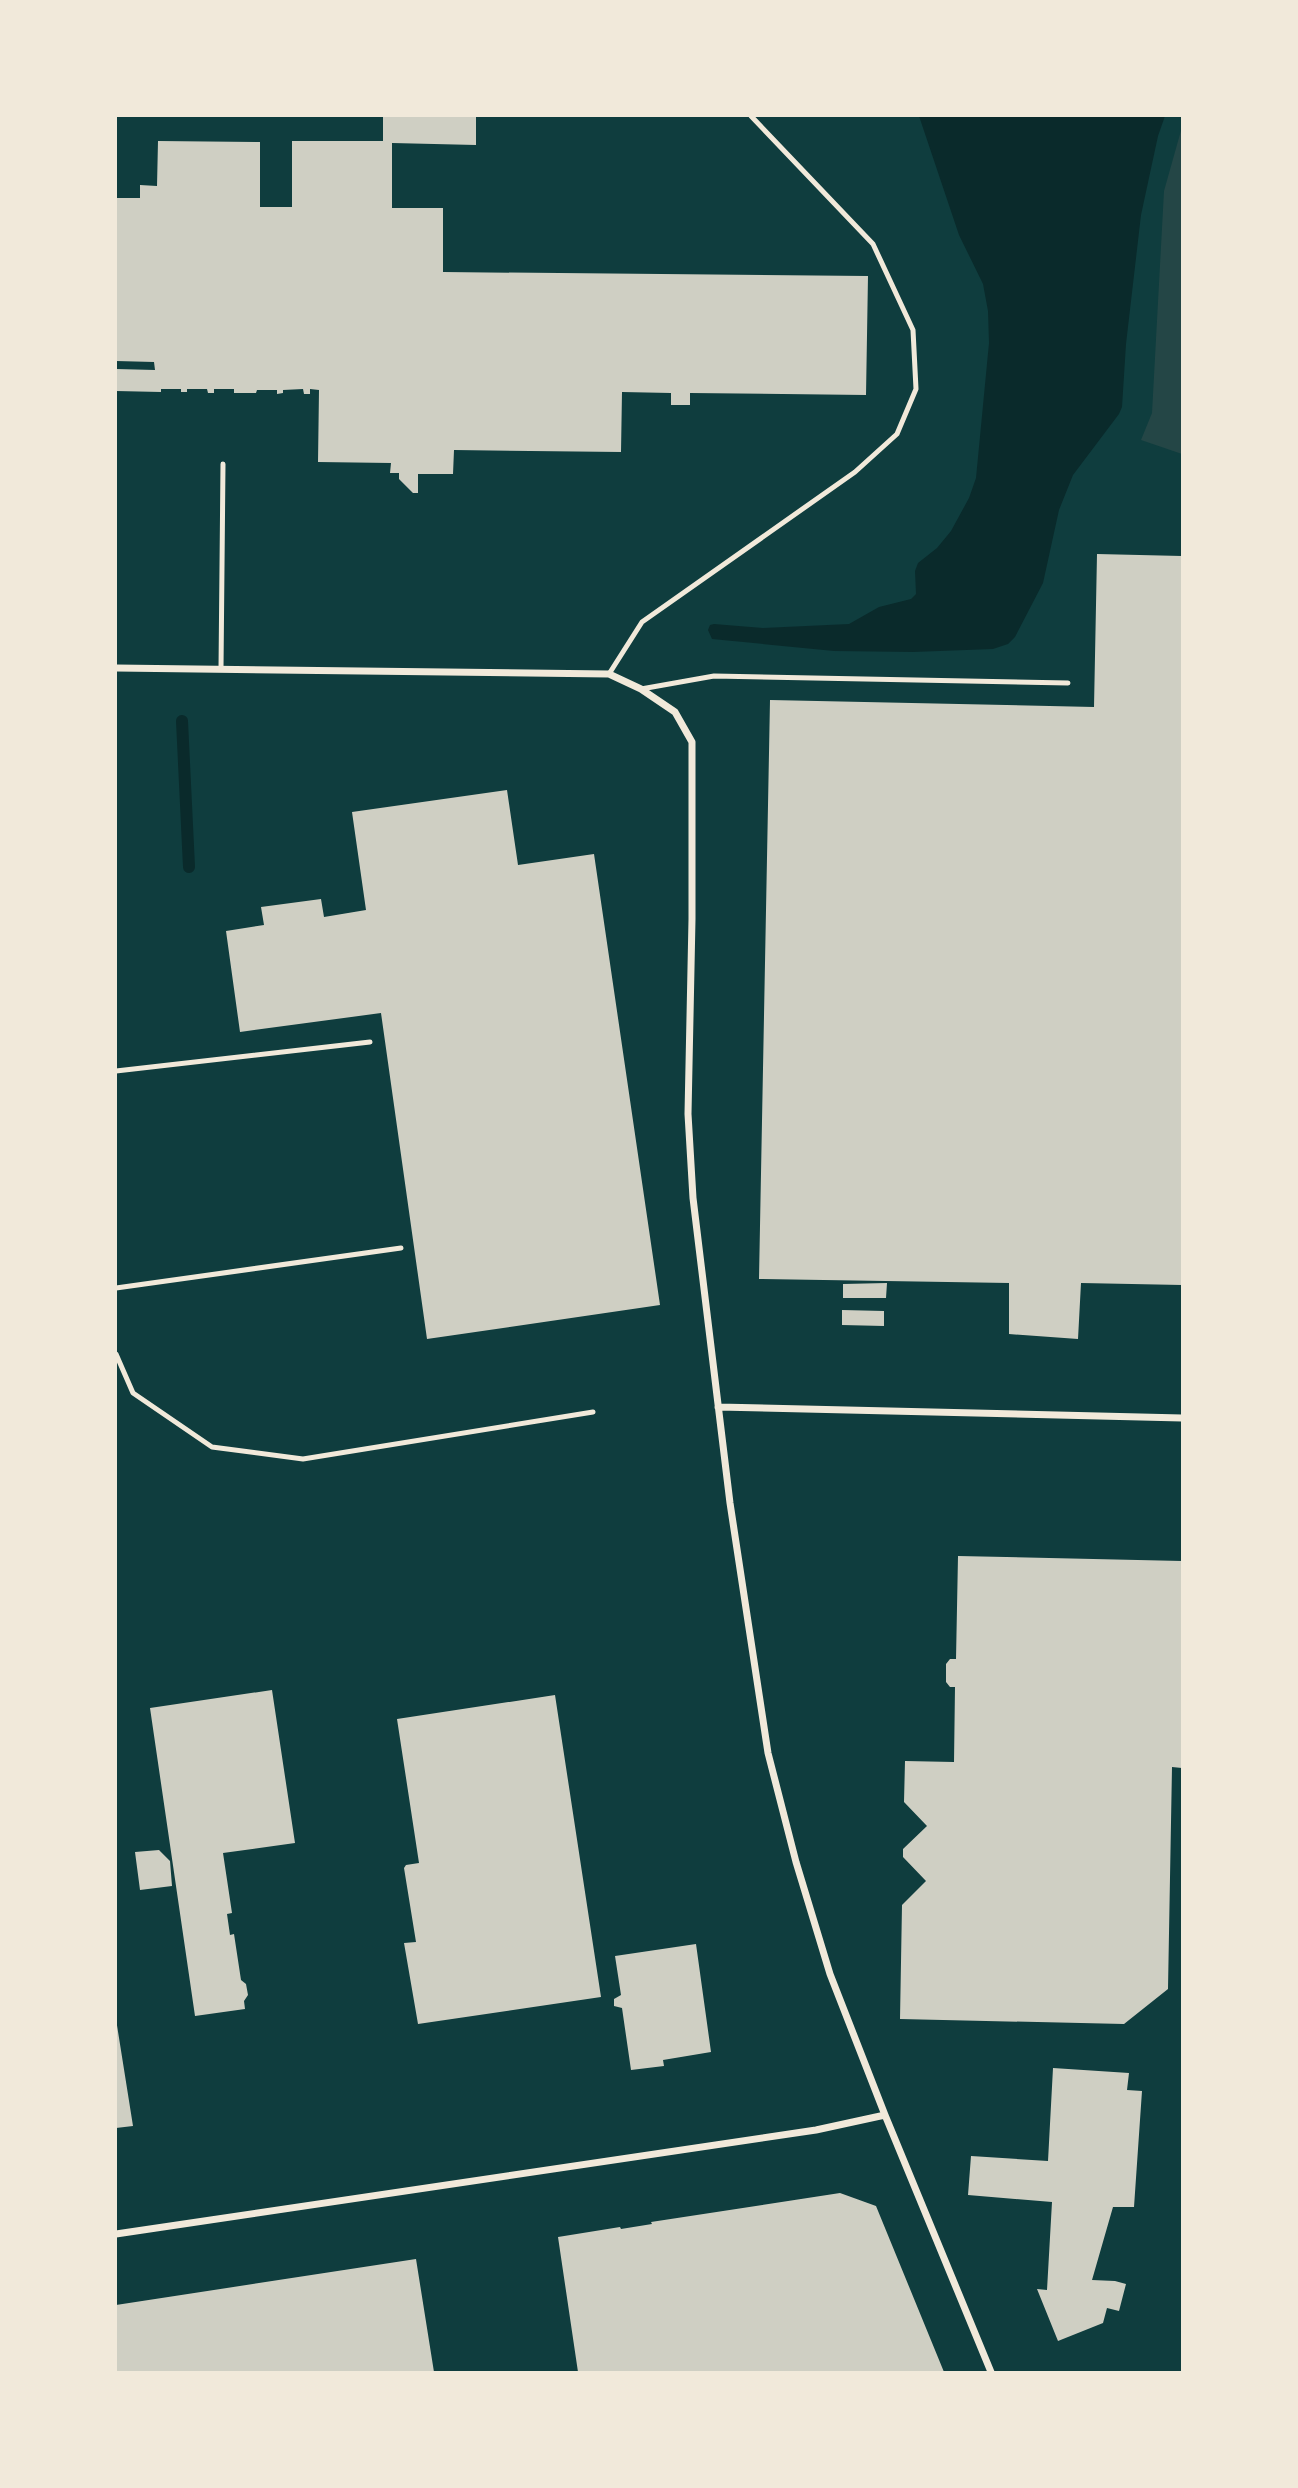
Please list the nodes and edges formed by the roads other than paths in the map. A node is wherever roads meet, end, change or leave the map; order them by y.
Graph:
1 (751, 116) edge
2 (223, 464) dead end
3 (116, 668) edge
4 (220, 669) junction
5 (609, 674) junction
6 (1068, 683) dead end
7 (641, 689) junction
8 (370, 1042) dead end
9 (116, 1070) edge
10 (401, 1248) dead end
11 (116, 1288) edge
12 (116, 1354) edge
13 (718, 1407) junction
14 (593, 1412) dead end
15 (1182, 1418) edge
16 (885, 2115) junction
17 (116, 2234) edge
18 (991, 2372) edge

1 - 5 lane
2 - 4 lane
3 - 4 street
4 - 5 street
5 - 7 street
6 - 7 lane
7 - 13 street
8 - 9 lane
10 - 11 lane
12 - 14 lane
13 - 15 street
13 - 16 street
16 - 17 street
16 - 18 street

